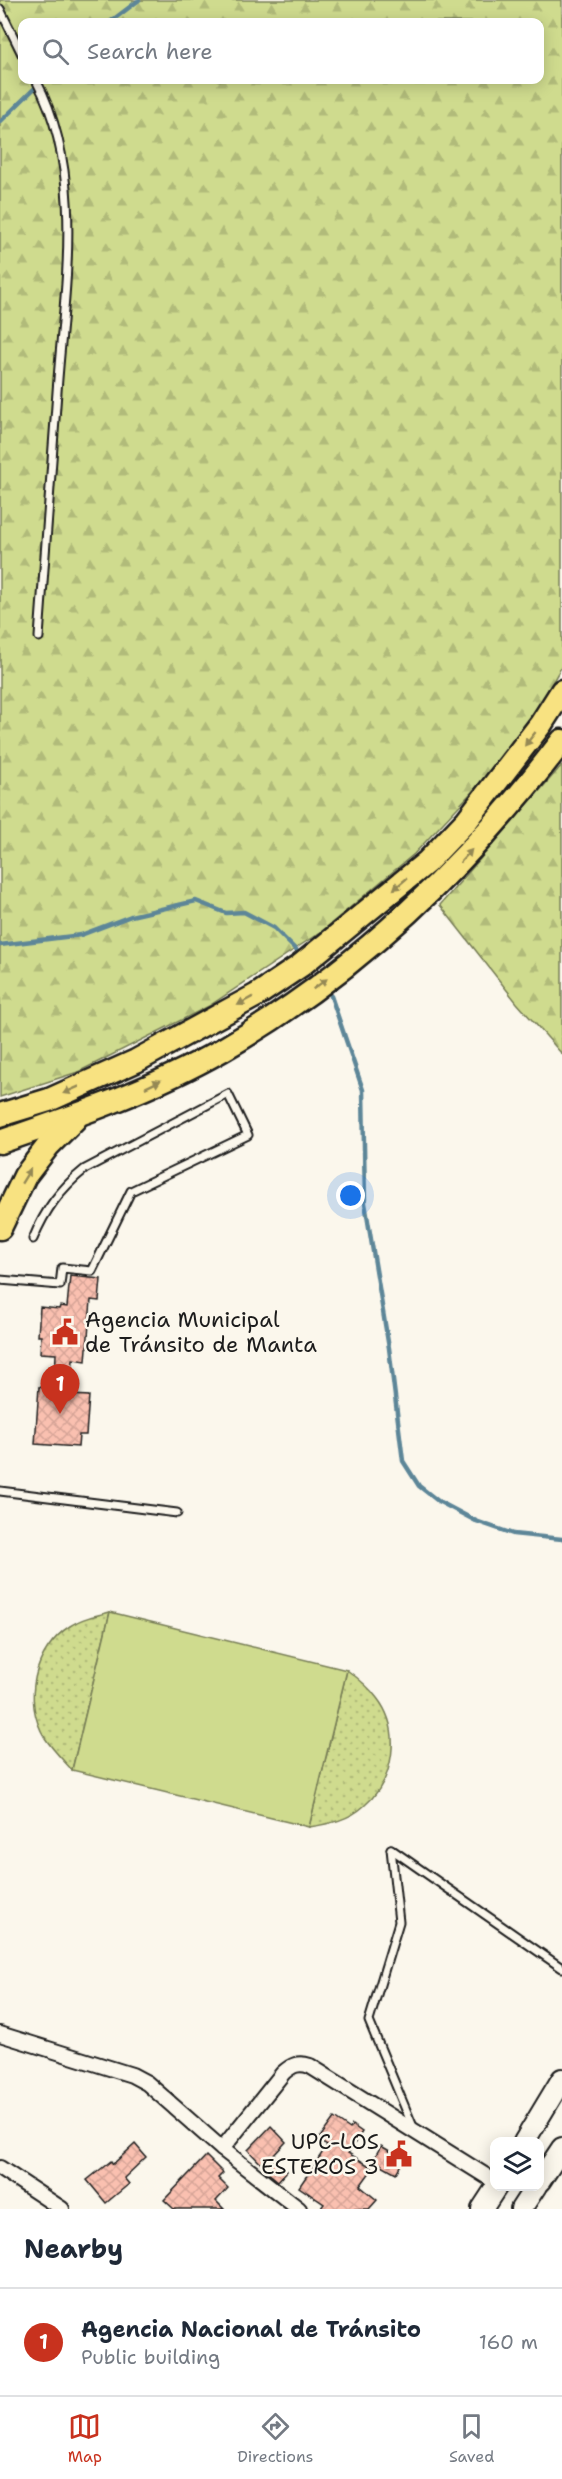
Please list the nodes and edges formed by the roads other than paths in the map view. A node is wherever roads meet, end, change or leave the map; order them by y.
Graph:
1 (0, 9) edge
2 (18, 46) edge
3 (38, 84) edge
4 (39, 637) dead end
5 (562, 690) edge
6 (562, 741) edge
7 (0, 1115) edge
8 (80, 1115) junction
9 (0, 1142) edge
10 (0, 1228) edge
11 (33, 1239) dead end
12 (0, 1280) edge
13 (0, 1491) edge
14 (177, 1513) dead end
15 (562, 1968) edge
16 (0, 2034) edge
17 (562, 2079) edge
18 (415, 2131) junction
19 (527, 2137) edge
20 (562, 2148) edge
21 (222, 2149) junction
22 (0, 2168) edge
23 (544, 2175) edge
24 (490, 2178) edge
25 (494, 2191) edge
26 (533, 2191) edge
27 (62, 2209) edge
28 (299, 2209) edge
29 (482, 2209) edge
30 (521, 2209) edge

1 - 2 lane
3 - 4 lane
5 -> 7 main road
8 -> 6 main road
8 - 9 main road
10 -> 8 main road
11 - 12 lane
13 - 14 lane
15 - 18 lane
16 - 21 street
17 - 19 main road
18 - 21 street
18 - 24 street
20 - 23 main road
21 - 28 street
22 - 27 street
25 - 29 main road
26 - 30 main road

